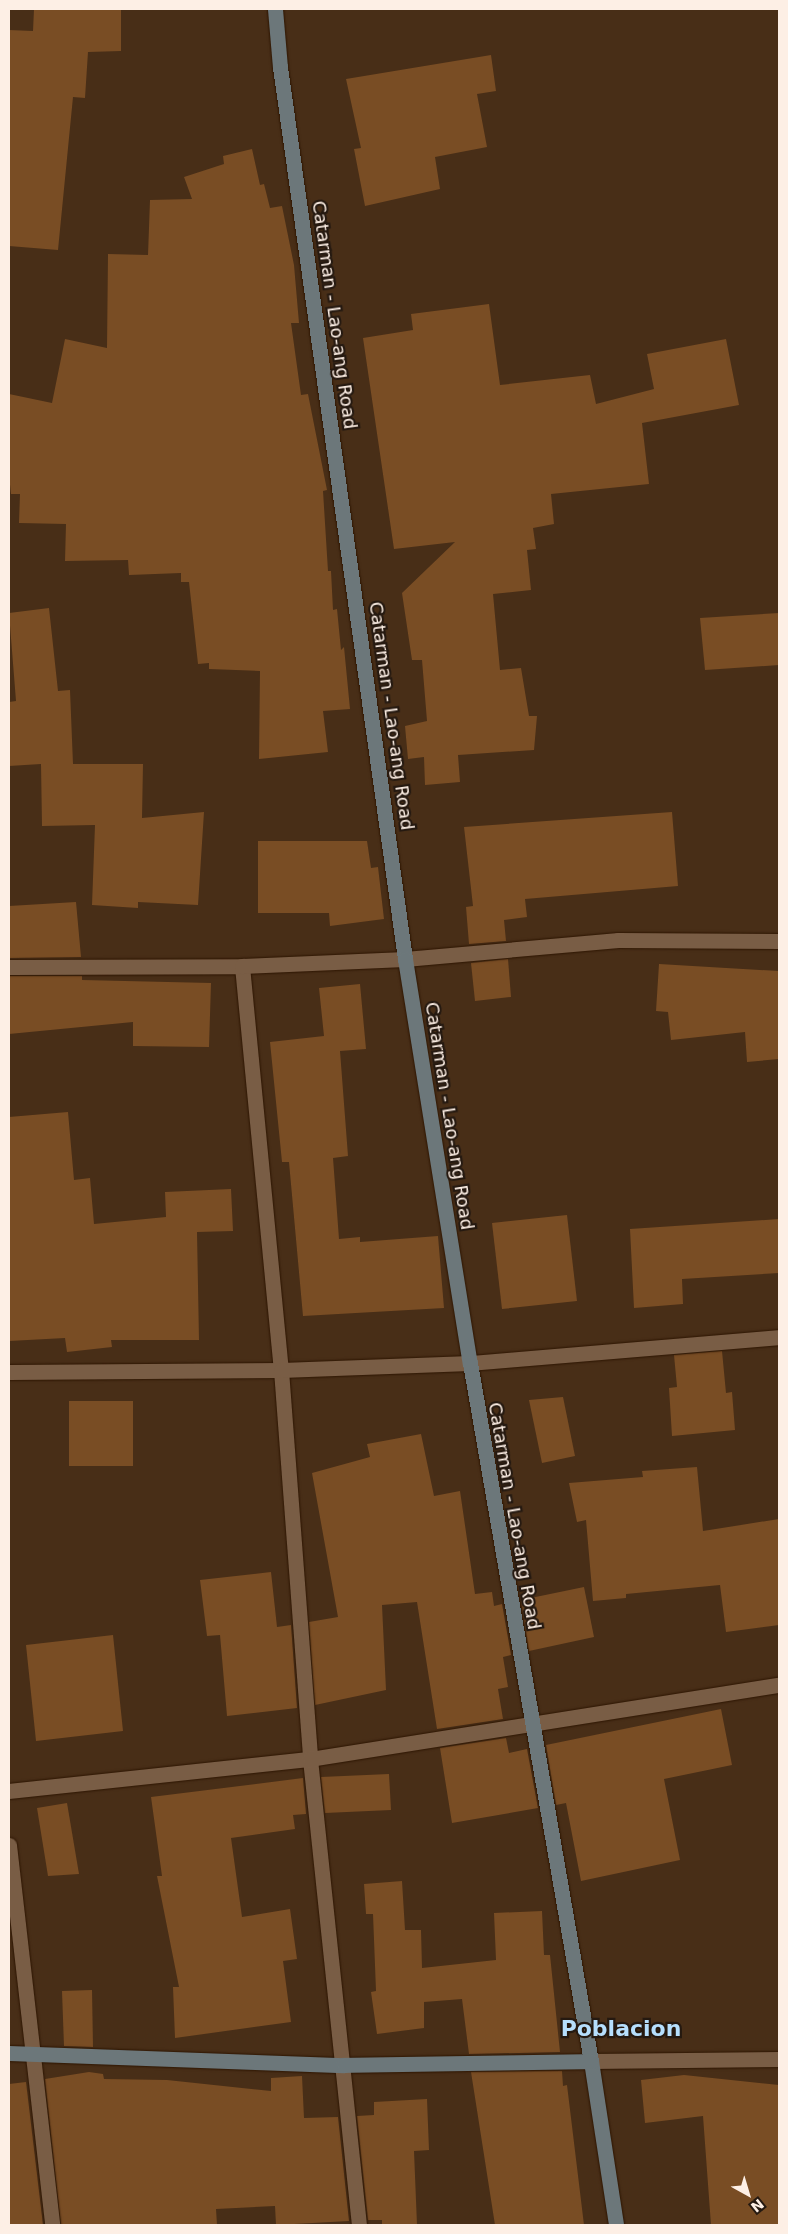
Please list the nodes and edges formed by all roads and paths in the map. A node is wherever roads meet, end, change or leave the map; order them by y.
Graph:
1 (275, 9) edge
2 (779, 941) edge
3 (405, 959) junction
4 (242, 966) junction
5 (9, 967) edge
6 (779, 1337) edge
7 (470, 1363) junction
8 (281, 1370) junction
9 (9, 1372) edge
10 (779, 1685) edge
11 (530, 1723) junction
12 (310, 1759) junction
13 (9, 1791) edge
14 (9, 1844) edge
15 (9, 2053) edge
16 (31, 2053) junction
17 (779, 2059) edge
18 (591, 2061) junction
19 (344, 2065) junction
20 (52, 2225) edge
21 (359, 2225) edge
22 (616, 2225) edge

1 - 3 main road, Catarman - Lao-ang Road
2 - 3 street
3 - 4 street
3 - 7 main road, Catarman - Lao-ang Road
4 - 5 street
4 - 8 street
6 - 7 street
7 - 8 street
7 - 11 main road, Catarman - Lao-ang Road
8 - 9 street
8 - 12 street
10 - 11 street
11 - 12 street
11 - 18 main road, Catarman - Lao-ang Road
12 - 13 street
12 - 19 street
14 - 16 street
15 - 16 main road
16 - 19 main road
16 - 20 street
17 - 18 street
18 - 19 main road
18 - 22 main road, Catarman - Lao-ang Road
19 - 21 street

